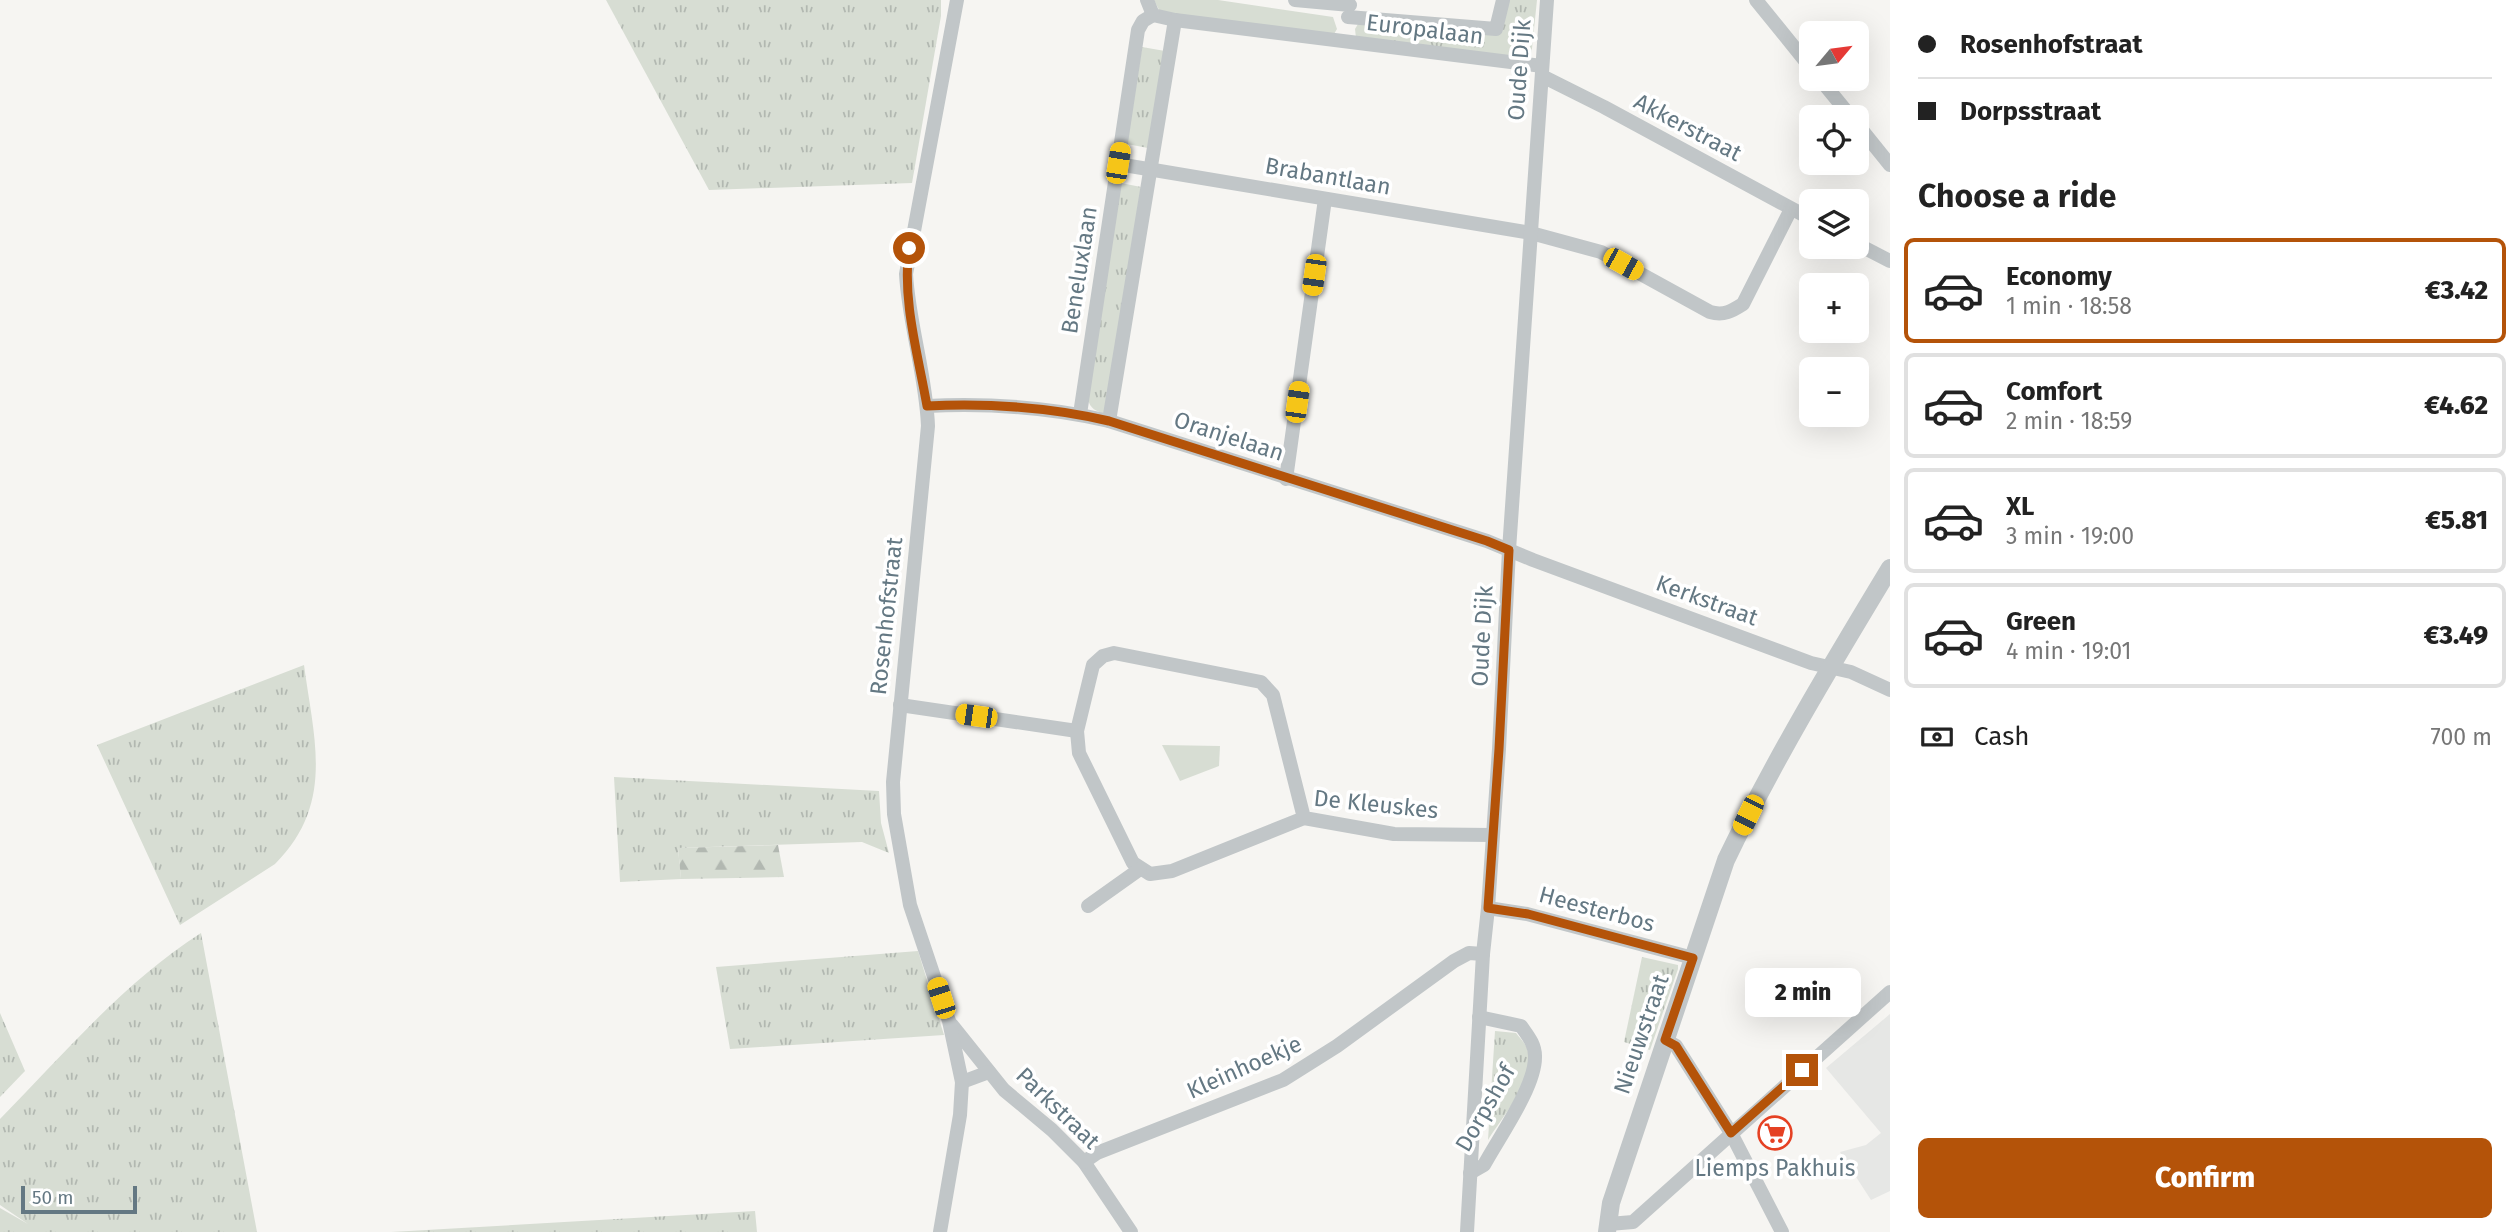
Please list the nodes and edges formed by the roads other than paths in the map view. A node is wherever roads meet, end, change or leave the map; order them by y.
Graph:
1 (957, 0) edge
2 (1147, 0) edge
3 (1295, 0) edge
4 (1503, 0) edge
5 (1547, 0) edge
6 (1756, 0) edge
7 (1349, 7) edge
8 (1153, 15) junction
9 (1175, 20) junction
10 (1496, 29) joint
11 (1344, 42) junction
12 (1799, 53) edge
13 (1542, 71) junction
14 (1830, 91) edge
15 (1841, 105) edge
16 (1869, 139) edge
17 (1118, 163) junction
18 (1890, 165) edge
19 (1150, 169) junction
20 (1325, 199) junction
21 (1791, 209) junction
22 (1799, 213) edge
23 (1531, 233) junction
24 (1869, 250) edge
25 (1890, 261) edge
26 (927, 406) junction
27 (1080, 414) junction
28 (1109, 421) junction
29 (1286, 479) junction
30 (1509, 550) junction
31 (1890, 568) edge
32 (1830, 667) junction
33 (1890, 690) edge
34 (900, 705) junction
35 (1077, 731) junction
36 (1304, 818) junction
37 (1492, 835) junction
38 (1140, 869) junction
39 (1088, 906) dead end
40 (1488, 908) junction
41 (1483, 954) junction
42 (1693, 958) junction
43 (1890, 992) edge
44 (1479, 1017) junction
45 (949, 1021) junction
46 (1665, 1040) junction
47 (989, 1072) junction
48 (962, 1082) junction
49 (1731, 1133) junction
50 (1084, 1162) junction
51 (1470, 1173) junction
52 (1608, 1228) edge
53 (940, 1232) edge
54 (1131, 1232) edge
55 (1467, 1232) edge
56 (1782, 1232) edge

1 - 26 street, Rosenhofstraat
2 - 8 street
3 - 7 street, Europalaan
4 - 10 street, Oude Dijk
5 - 13 street, Oude Dijk
6 - 12 street
7 - 10 street, Europalaan
7 - 11 street
8 - 9 street, Europalaan
8 - 17 street, Beneluxlaan
9 - 11 street, Europalaan
9 - 19 street
11 - 13 street, Europalaan
13 - 21 street, Akkerstraat
13 - 23 street, Oude Dijk
14 - 15 street
16 - 18 street
17 - 19 street, Brabantlaan
17 - 27 street, Beneluxlaan
19 - 20 street, Brabantlaan
19 - 28 street
20 - 23 street, Brabantlaan
20 - 29 street
21 - 22 street, Akkerstraat
21 - 23 street, Brabantlaan
23 - 30 street, Oude Dijk
24 - 25 street
26 - 27 street, Oranjelaan
26 - 34 street, Rosenhofstraat
27 - 28 street, Oranjelaan
28 - 29 street, Oranjelaan
29 - 30 street, Oranjelaan
30 - 32 street, Kerkstraat
30 - 37 street, Oude Dijk
31 - 32 street, Nieuwstraat
32 - 33 street, Kerkstraat
32 - 42 street, Nieuwstraat
34 - 35 street
34 - 45 street, Rosenhofstraat
35 - 36 street
35 - 38 street
36 - 37 street, De Kleuskes
36 - 38 street, De Kleuskes
37 - 40 street, Oude Dijk
38 - 39 street
40 - 41 street, Oude Dijk
40 - 42 street, Heesterbos
41 - 44 street, Oude Dijk
41 - 50 street, Kleinhoekje
42 - 46 street, Nieuwstraat
43 - 49 street
44 - 51 street, Oude Dijk
44 - 51 street, Dorpshof
45 - 47 street, Parkstraat
45 - 48 street, Rosenhofstraat
46 - 49 street
46 - 52 street, Nieuwstraat
47 - 48 street
47 - 50 street, Parkstraat
48 - 53 street, Rosenhofstraat
49 - 52 street
49 - 56 street
50 - 54 street, Parkstraat
51 - 55 street, Oude Dijk

